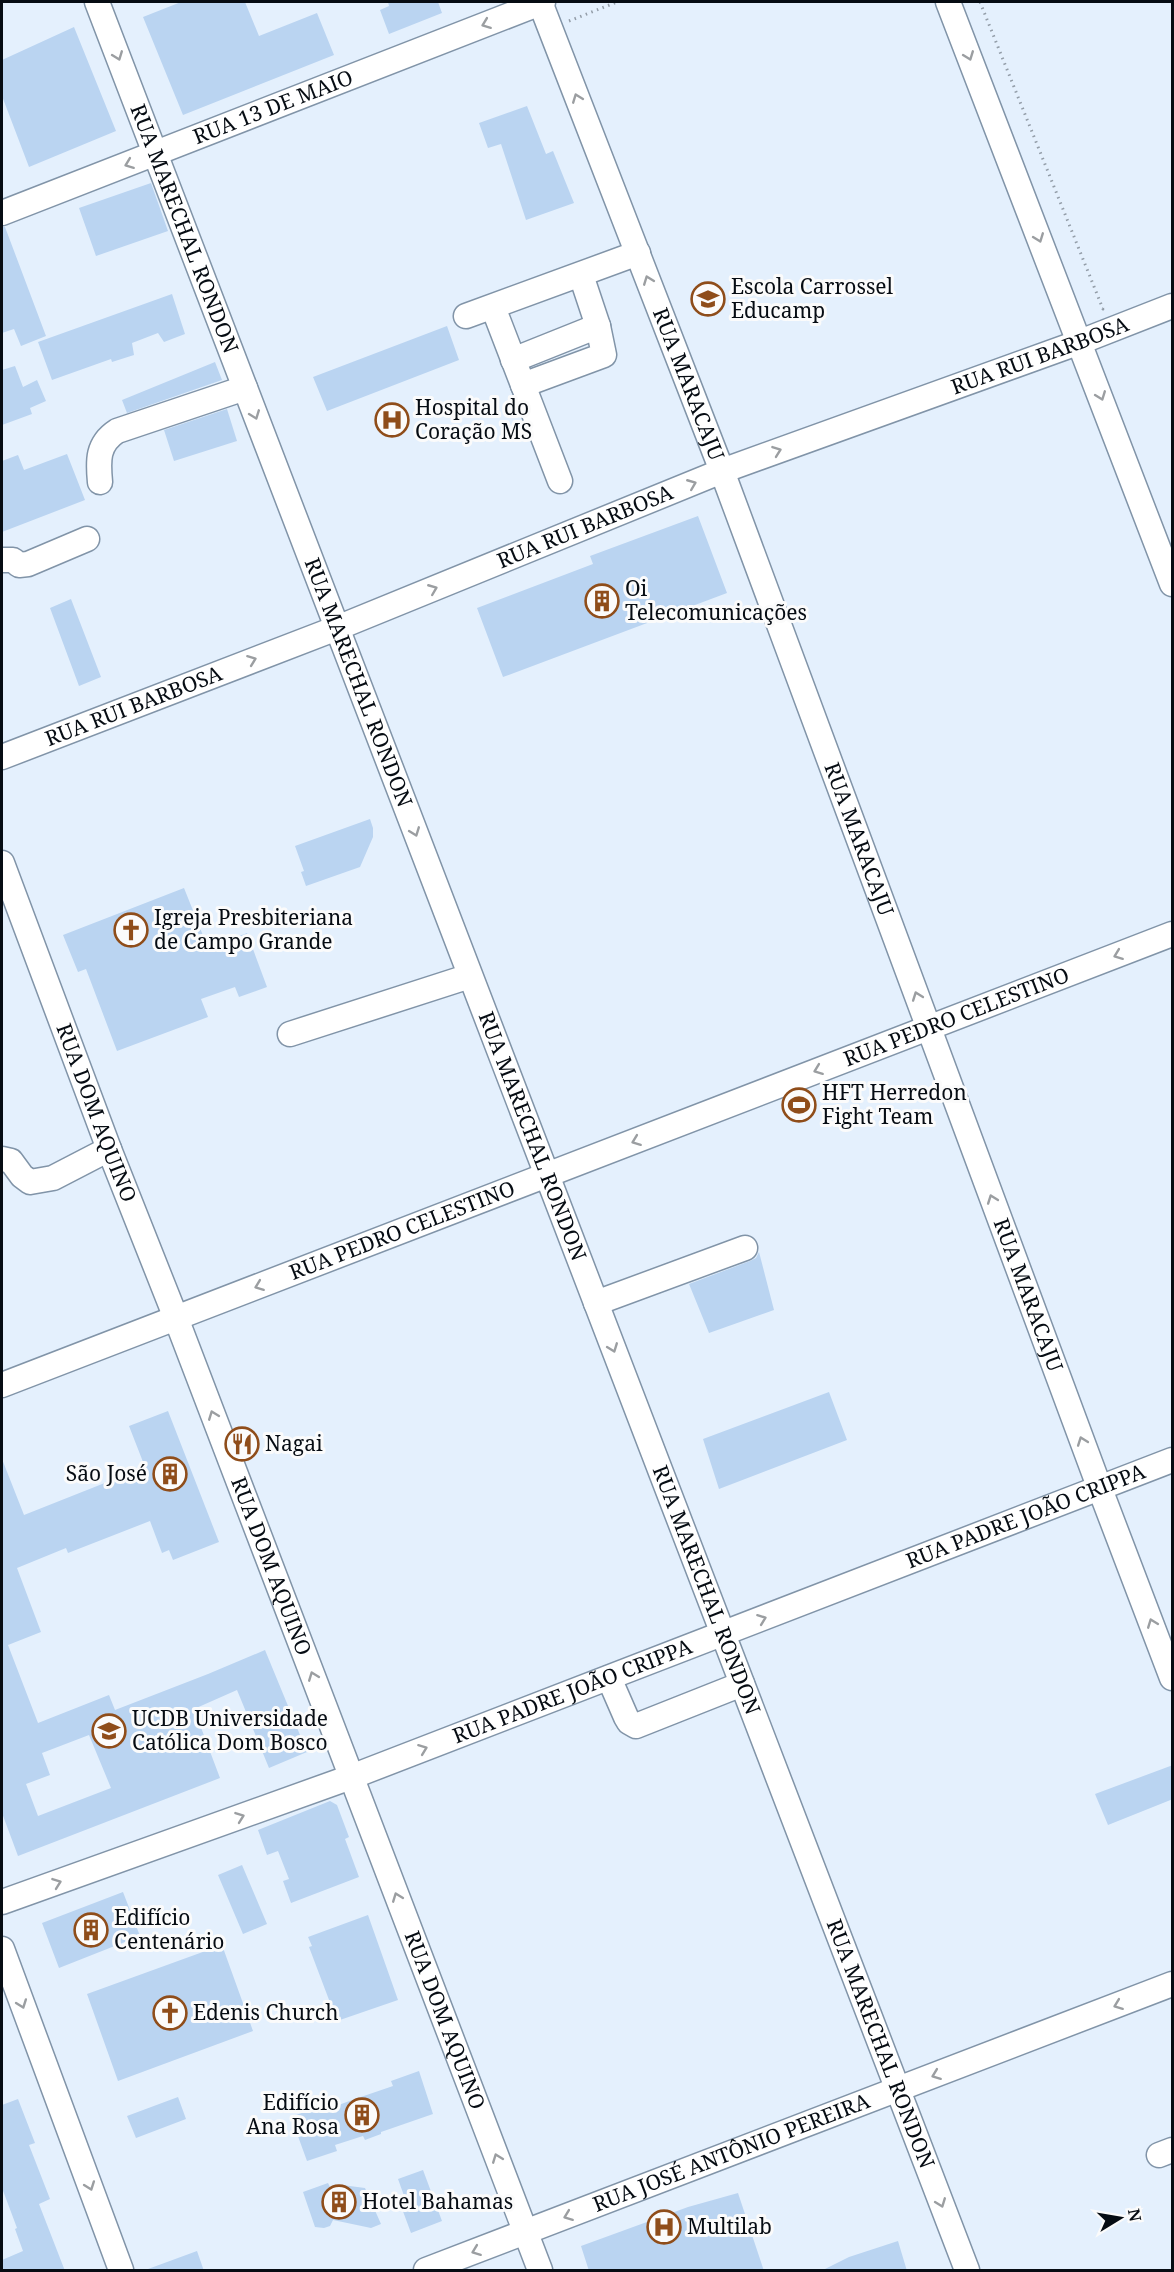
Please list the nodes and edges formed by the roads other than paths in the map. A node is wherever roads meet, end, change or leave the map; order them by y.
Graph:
1 (97, 2) edge
2 (541, 2) edge
3 (948, 2) edge
4 (155, 154) junction
5 (2, 213) edge
6 (638, 253) junction
7 (581, 275) junction
8 (1173, 306) edge
9 (493, 307) junction
10 (466, 316) dead end
11 (598, 326) junction
12 (1080, 342) junction
13 (513, 360) junction
14 (523, 385) junction
15 (245, 387) junction
16 (722, 471) junction
17 (560, 480) dead end
18 (100, 482) dead end
19 (87, 539) dead end
20 (2, 560) edge
21 (1173, 584) edge
22 (337, 628) junction
23 (2, 757) edge
24 (2, 863) edge
25 (1173, 934) edge
26 (470, 976) junction
27 (929, 1028) junction
28 (290, 1034) dead end
29 (109, 1149) junction
30 (2, 1159) edge
31 (547, 1175) junction
32 (745, 1248) dead end
33 (596, 1303) junction
34 (176, 1318) junction
35 (2, 1386) edge
36 (1173, 1461) edge
37 (1100, 1489) junction
38 (723, 1634) junction
39 (609, 1678) junction
40 (1173, 1678) edge
41 (742, 1684) junction
42 (351, 1777) junction
43 (2, 1902) edge
44 (2, 1949) edge
45 (1173, 1984) edge
46 (897, 2090) junction
47 (525, 2232) junction
48 (121, 2271) edge
49 (426, 2271) edge
50 (540, 2271) edge
51 (967, 2271) edge

1 -> 4 street, RUA MARECHAL RONDON
2 -> 4 street, RUA 13 DE MAIO
6 -> 2 street, RUA MARACAJU
3 -> 12 street
4 -> 5 street, RUA 13 DE MAIO
4 - 15 street, RUA MARECHAL RONDON
6 - 7 street
16 -> 6 street, RUA MARACAJU
7 - 9 street
7 - 11 street
8 - 12 street, RUA RUI BARBOSA
9 - 10 street
9 - 13 street
11 - 13 street
11 - 14 street
16 -> 12 street, RUA RUI BARBOSA
12 -> 21 street
13 - 14 street
14 - 17 street
15 - 18 street
15 -> 22 street, RUA MARECHAL RONDON
22 -> 16 street, RUA RUI BARBOSA
27 -> 16 street, RUA MARACAJU
19 - 20 street
23 -> 22 street, RUA RUI BARBOSA
22 -> 26 street, RUA MARECHAL RONDON
24 - 29 street, RUA DOM AQUINO
25 -> 27 street, RUA PEDRO CELESTINO
26 - 28 street
26 - 31 street, RUA MARECHAL RONDON
27 -> 31 street, RUA PEDRO CELESTINO
37 -> 27 street, RUA MARACAJU
29 - 30 street
29 - 34 street, RUA DOM AQUINO
31 - 33 street, RUA MARECHAL RONDON
31 -> 34 street, RUA PEDRO CELESTINO
32 - 33 street
33 -> 38 street, RUA MARECHAL RONDON
34 - 35 street, RUA PEDRO CELESTINO
42 -> 34 street, RUA DOM AQUINO
36 - 37 street, RUA PADRE JOÃO CRIPPA
38 -> 37 street, RUA PADRE JOÃO CRIPPA
40 -> 37 street, RUA MARACAJU
38 - 39 street, RUA PADRE JOÃO CRIPPA
38 - 41 street, RUA MARECHAL RONDON
39 - 41 street
42 -> 39 street, RUA PADRE JOÃO CRIPPA
41 - 46 street, RUA MARECHAL RONDON
43 -> 42 street, RUA PADRE JOÃO CRIPPA
47 -> 42 street, RUA DOM AQUINO
44 -> 48 street
45 -> 46 street, RUA JOSÉ ANTÔNIO PEREIRA
46 -> 47 street, RUA JOSÉ ANTÔNIO PEREIRA
46 -> 51 street, RUA MARECHAL RONDON
47 -> 49 street, RUA JOSÉ ANTÔNIO PEREIRA
47 - 50 street, RUA DOM AQUINO

